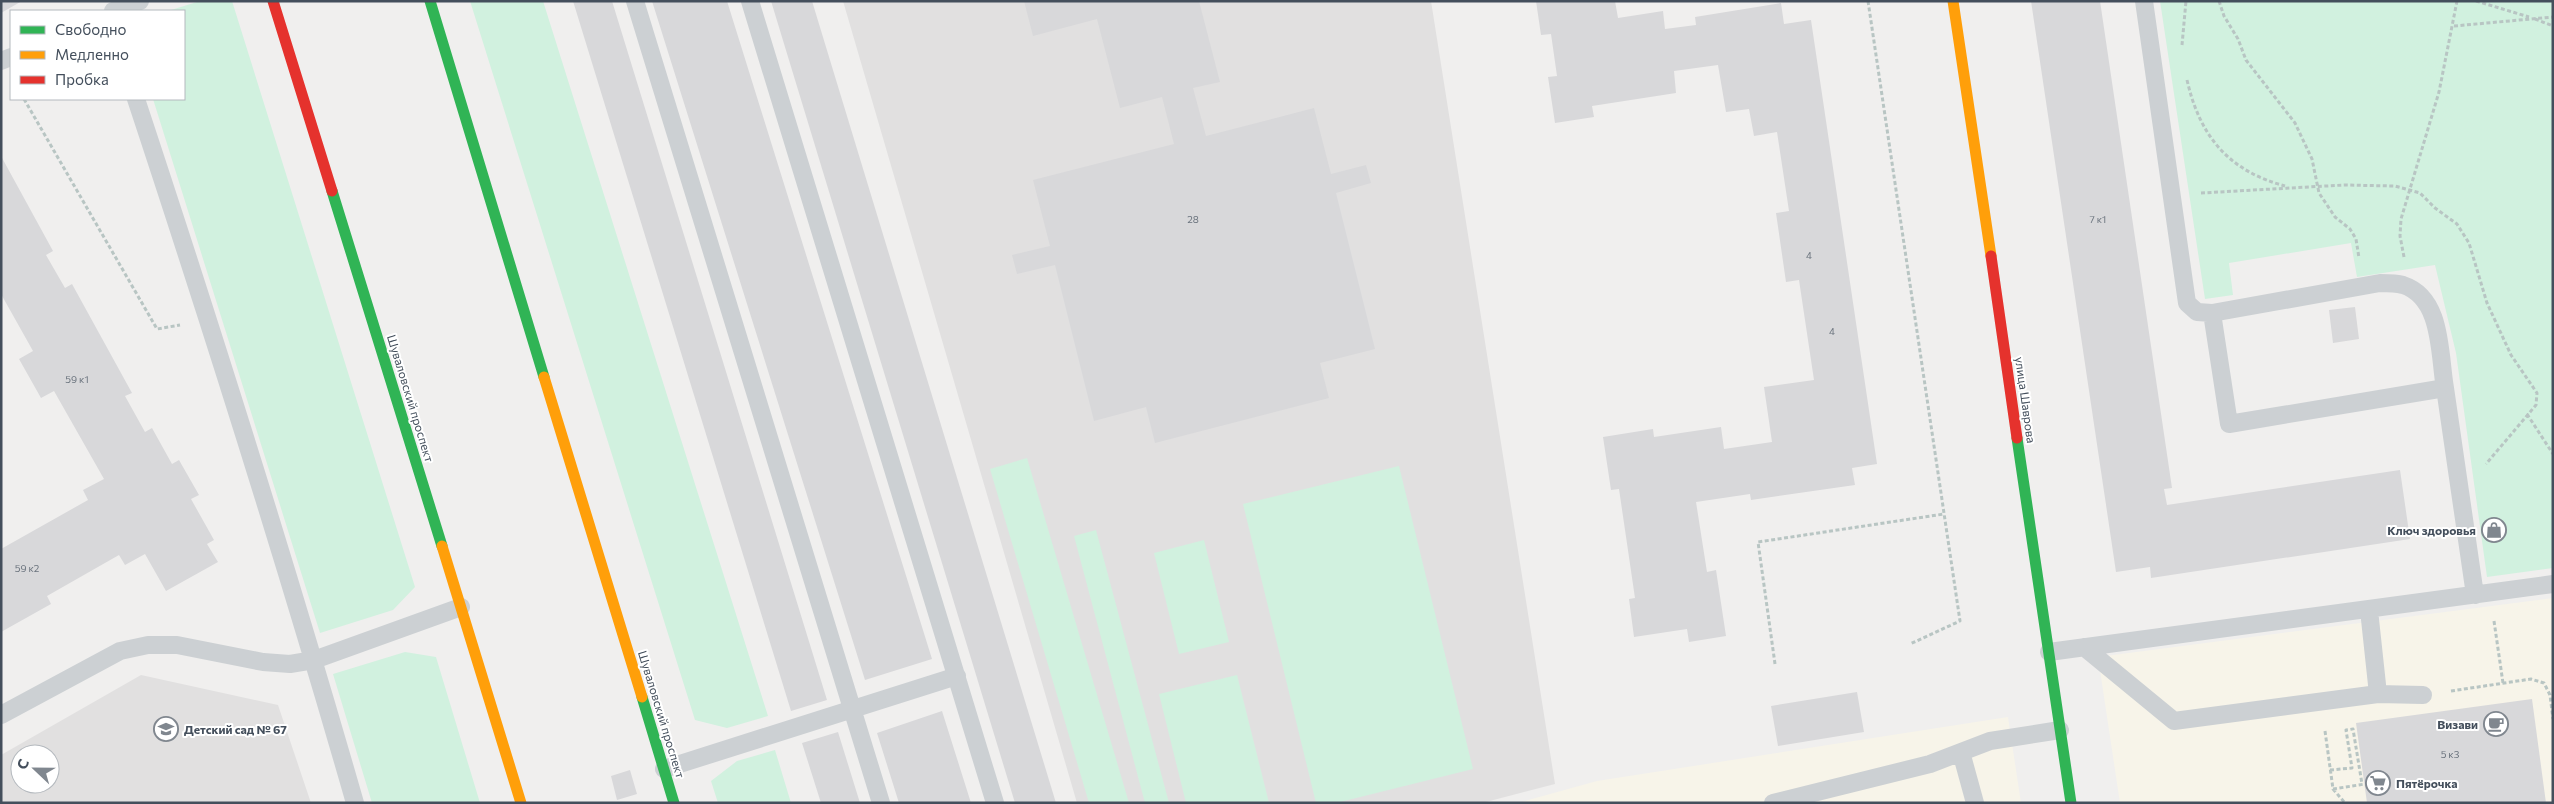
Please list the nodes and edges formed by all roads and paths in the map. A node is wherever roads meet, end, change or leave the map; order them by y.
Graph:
1 (140, 1) edge
2 (273, 1) edge
3 (430, 1) edge
4 (635, 1) edge
5 (750, 1) edge
6 (1868, 1) edge
7 (1953, 1) edge
8 (2144, 1) edge
9 (2186, 1) edge
10 (2220, 1) edge
11 (2457, 1) edge
12 (2476, 1) edge
13 (116, 10) edge
14 (2553, 17) edge
15 (2532, 18) junction
16 (2454, 26) junction
17 (2553, 26) edge
18 (2181, 50) dead end
19 (2186, 76) dead end
20 (25, 100) edge
21 (136, 100) edge
22 (2317, 186) junction
23 (2288, 187) junction
24 (2410, 189) junction
25 (2172, 195) junction
26 (2363, 286) junction
27 (2411, 289) junction
28 (2212, 313) junction
29 (209, 319) junction
30 (2444, 388) junction
31 (2527, 414) junction
32 (2553, 454) edge
33 (2460, 496) junction
34 (1944, 514) junction
35 (2553, 584) edge
36 (2483, 594) junction
37 (461, 607) junction
38 (2369, 610) junction
39 (1910, 644) dead end
40 (2084, 647) junction
41 (2049, 652) junction
42 (314, 660) junction
43 (1775, 664) dead end
44 (956, 676) junction
45 (2503, 683) junction
46 (2378, 694) junction
47 (2423, 695) joint
48 (2321, 701) junction
49 (853, 710) junction
50 (1, 715) edge
51 (2553, 719) edge
52 (2060, 730) junction
53 (1961, 752) junction
54 (664, 769) junction
55 (2330, 770) junction
56 (2333, 789) junction
57 (355, 803) edge
58 (521, 803) edge
59 (674, 803) edge
60 (881, 803) edge
61 (995, 803) edge
62 (1773, 803) edge
63 (1975, 803) edge
64 (2071, 803) edge
65 (2345, 803) edge

1 - 13 lane
2 - 37 main road, Шуваловский проспект
3 - 54 main road, Шуваловский проспект
4 - 49 lane
5 - 44 lane
6 - 34 path
7 - 41 main road, улица Шаврова
8 - 25 lane
9 - 18 path
10 - 22 path
11 - 16 path
12 - 15 path
14 - 15 path
15 - 16 path
15 - 17 path
16 - 24 path
19 - 23 path
20 - 29 path
21 - 29 lane
22 - 23 path
22 - 24 path
22 - 26 path
23 - 25 path
24 - 27 path
24 - 31 path
25 - 28 lane
26 - 27 lane
26 - 28 lane
27 - 30 lane
28 - 30 lane
29 - 42 lane
30 - 33 lane
31 - 32 path
31 - 33 path
33 - 36 lane
34 - 39 path
34 - 43 path
35 - 36 lane
36 - 38 lane
36 - 45 path
37 - 42 lane
37 - 58 main road, Шуваловский проспект
38 - 40 lane
38 - 46 lane
40 - 41 lane
40 - 48 lane
41 - 52 main road, улица Шаврова
42 - 50 lane
42 - 57 lane
44 - 49 lane
44 - 61 lane
45 - 47 path
45 - 51 path
46 - 47 lane
46 - 48 lane
48 - 55 path
49 - 54 lane
49 - 60 lane
52 - 53 lane
52 - 64 main road, улица Шаврова
53 - 62 lane
53 - 63 lane
54 - 59 main road, Шуваловский проспект
55 - 56 path
55 - 56 path
56 - 65 path

